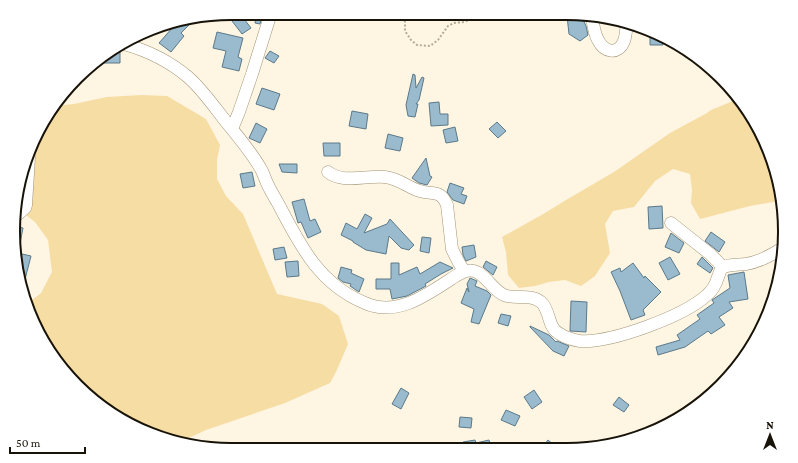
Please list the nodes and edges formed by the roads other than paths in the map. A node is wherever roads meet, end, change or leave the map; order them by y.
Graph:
1 (269, 20) edge
2 (593, 22) edge
3 (626, 29) edge
4 (130, 46) edge
5 (232, 129) junction
6 (328, 172) dead end
7 (27, 176) edge
8 (21, 212) edge
9 (671, 223) dead end
10 (777, 252) edge
11 (723, 267) junction
12 (464, 271) junction

1 - 5 street
2 - 3 street
4 - 5 street
5 - 12 street
6 - 12 street
7 - 8 street
9 - 11 street
10 - 11 street
11 - 12 street

